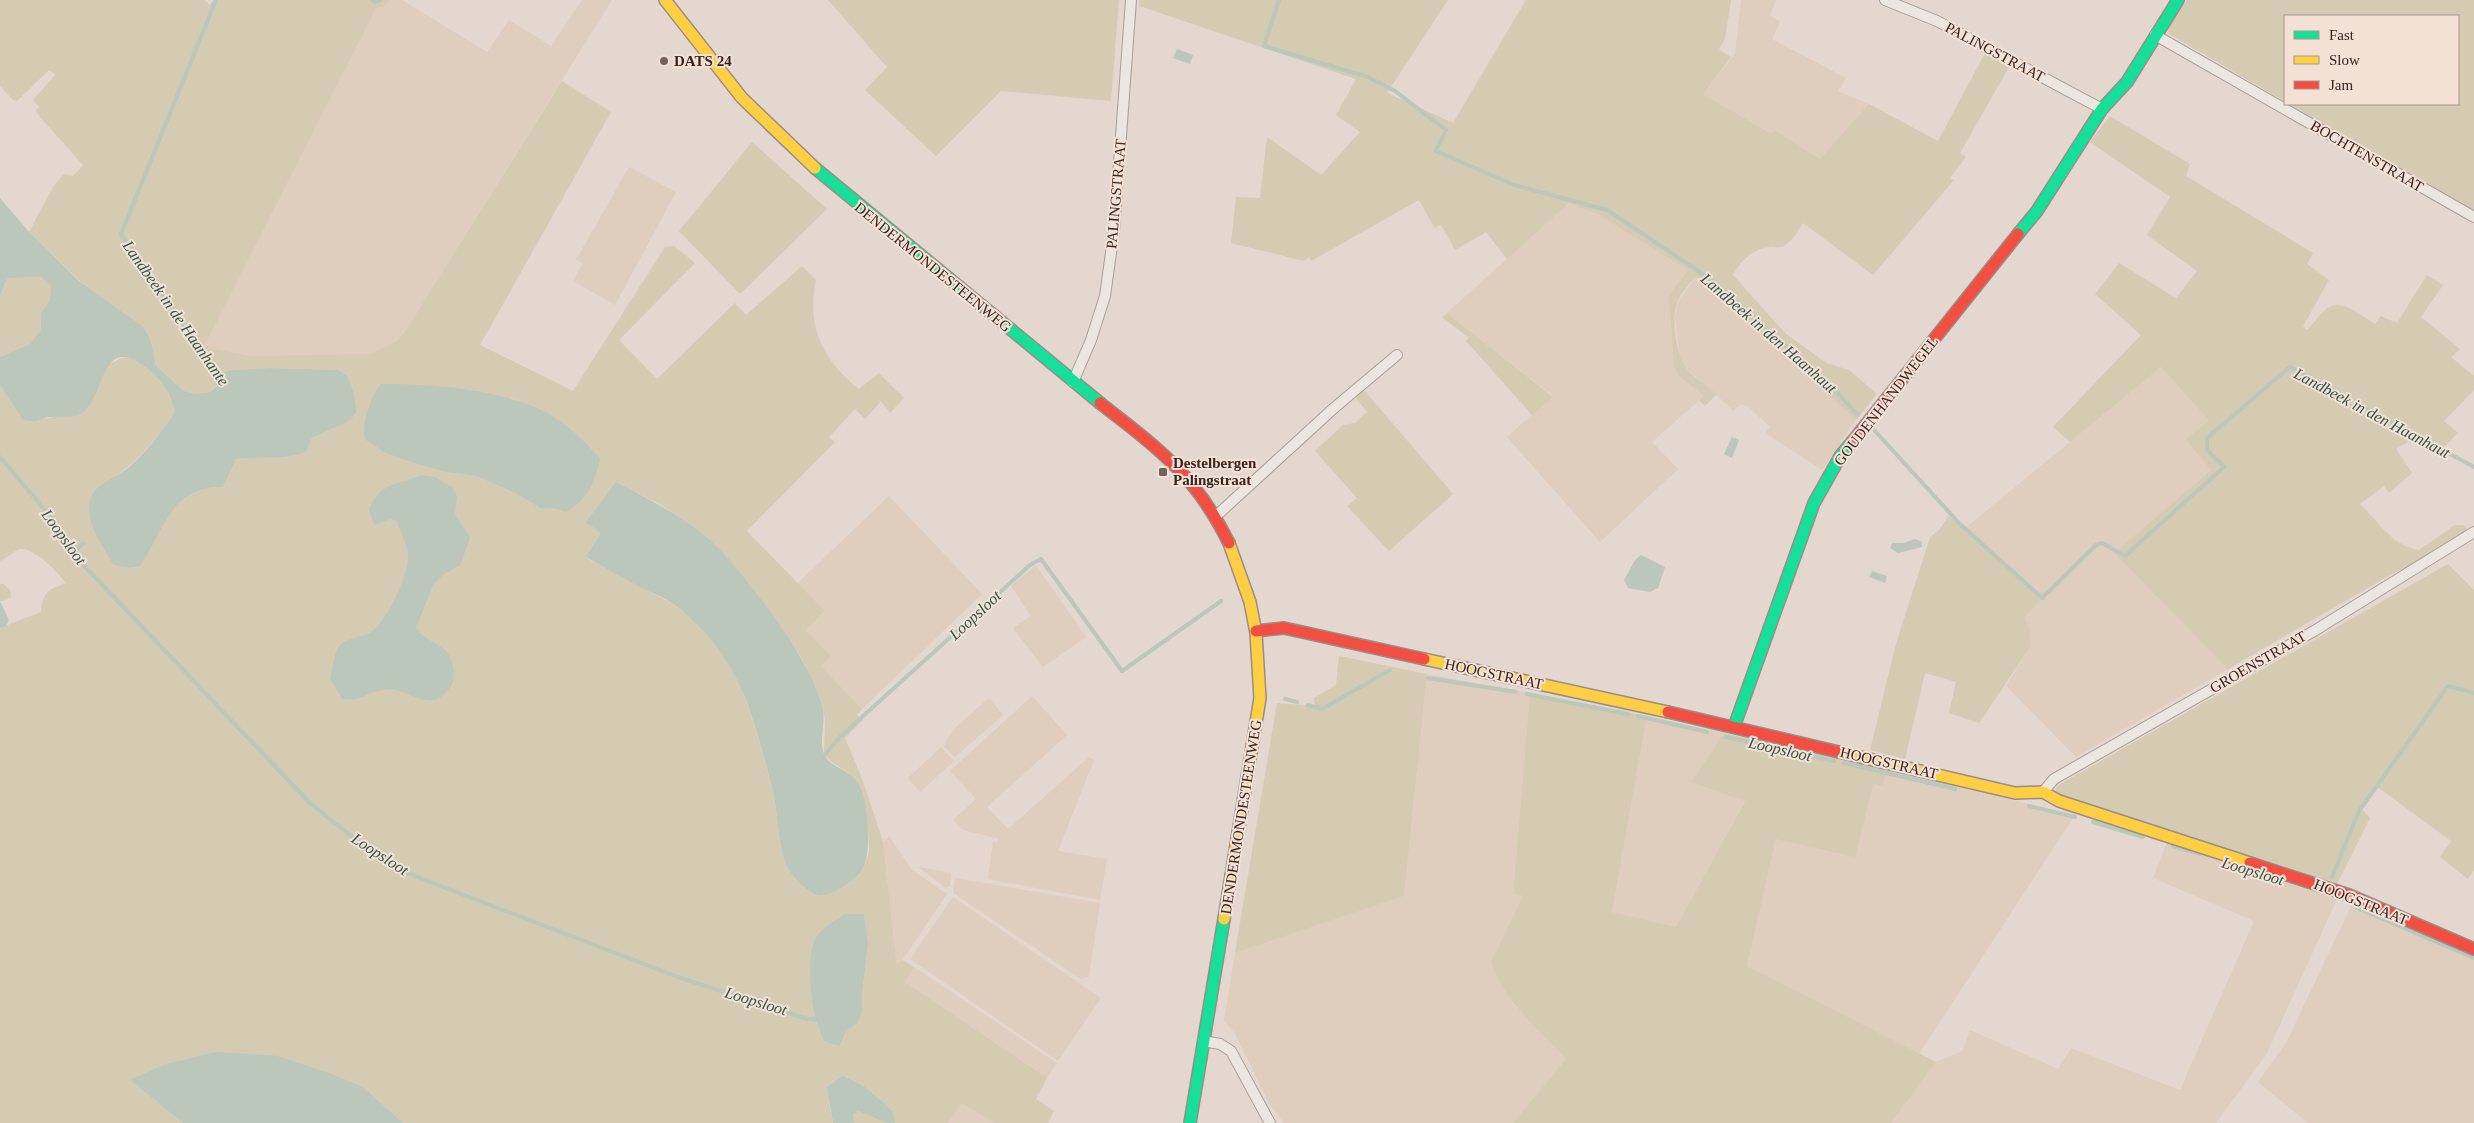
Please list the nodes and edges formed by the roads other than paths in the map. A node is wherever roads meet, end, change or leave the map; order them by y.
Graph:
1 (666, 0) edge
2 (1131, 0) edge
3 (1885, 0) edge
4 (2178, 0) edge
5 (2155, 35) junction
6 (2102, 109) junction
7 (2474, 217) edge
8 (1398, 356) dead end
9 (1073, 382) junction
10 (1216, 516) junction
11 (2474, 532) edge
12 (1256, 631) junction
13 (1734, 727) junction
14 (2043, 792) junction
15 (2474, 949) edge
16 (1203, 1040) junction
17 (1190, 1123) edge
18 (1270, 1123) edge

1 - 9 street, DENDERMONDESTEENWEG
2 - 9 street, PALINGSTRAAT
3 - 6 street, PALINGSTRAAT
4 - 5 street, GOUDENHANDWEGEL
5 - 6 street, GOUDENHANDWEGEL
5 - 7 street, BOCHTENSTRAAT
6 - 13 street, GOUDENHANDWEGEL
8 - 10 street
9 - 10 street, DENDERMONDESTEENWEG
10 - 12 street, DENDERMONDESTEENWEG
11 - 14 street, GROENSTRAAT
12 - 13 street, HOOGSTRAAT
12 - 16 street, DENDERMONDESTEENWEG
13 - 14 street, HOOGSTRAAT
14 - 15 street, HOOGSTRAAT
16 - 17 street, DENDERMONDESTEENWEG
16 - 18 street

